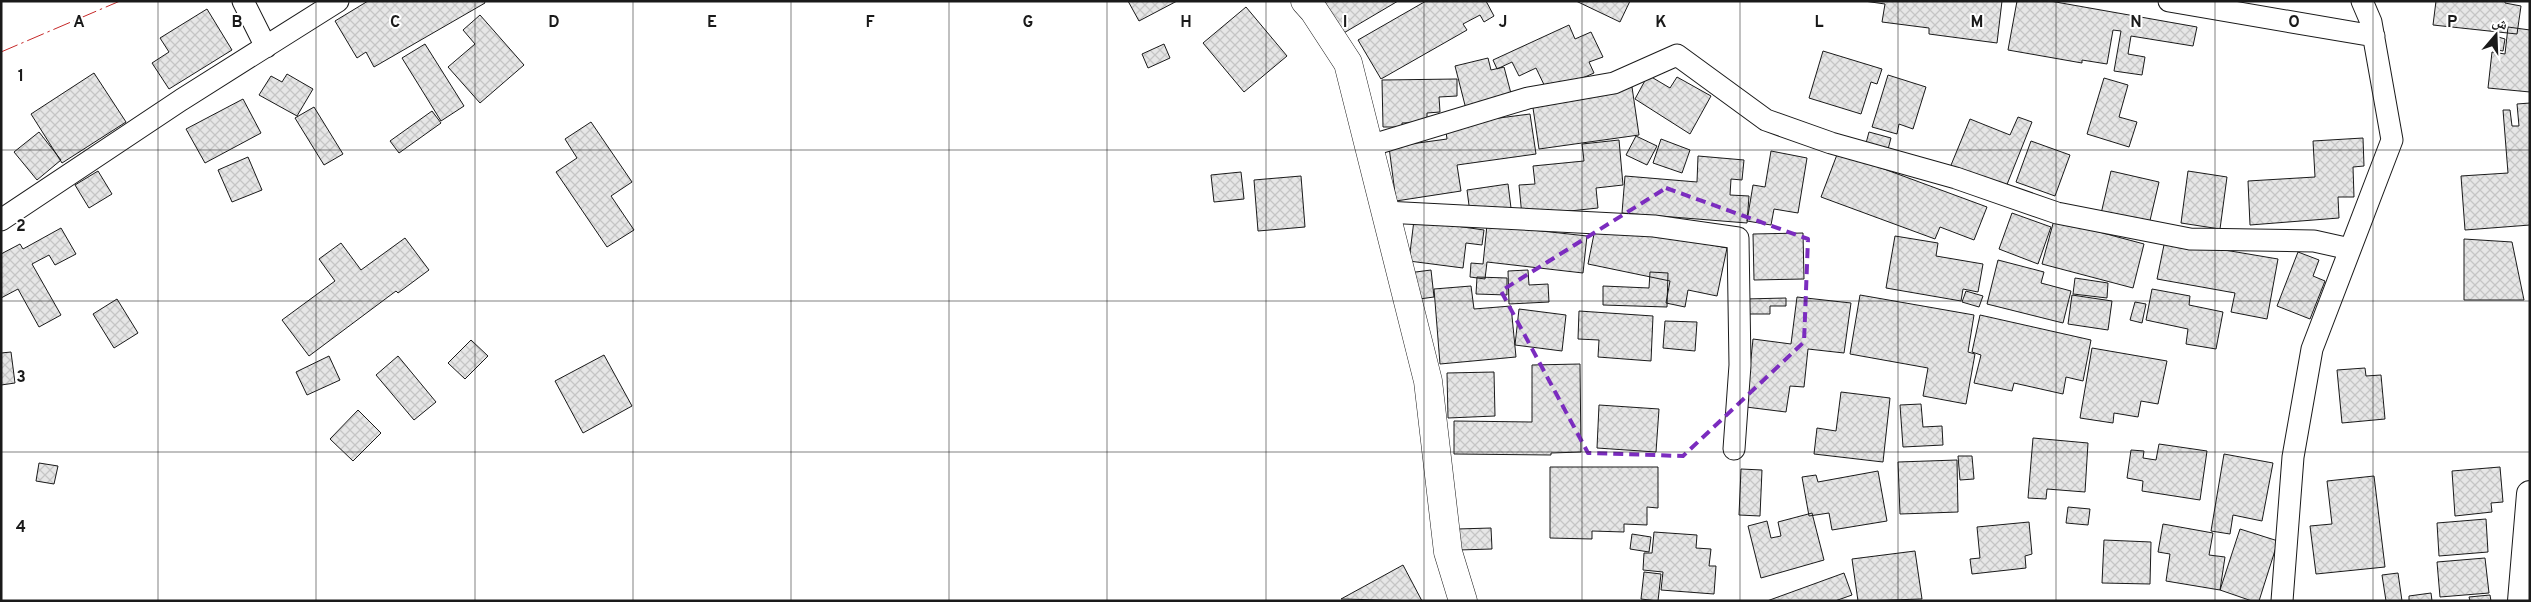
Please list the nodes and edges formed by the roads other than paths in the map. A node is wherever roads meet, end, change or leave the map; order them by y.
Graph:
1 (243, 1) edge
2 (338, 1) edge
3 (1305, 1) edge
4 (2170, 1) edge
5 (2362, 1) edge
6 (2374, 36) junction
7 (266, 47) junction
8 (1368, 146) junction
9 (1385, 212) junction
10 (1, 220) edge
11 (2350, 249) junction
12 (1734, 449) dead end
13 (2530, 494) edge
14 (1463, 601) edge
15 (2282, 601) edge
16 (2521, 601) edge

1 - 7 street
2 - 7 street
3 - 8 main road
4 - 6 street
5 - 6 street
6 - 11 street
7 - 10 street
8 - 9 main road
8 - 11 street
9 - 12 street
9 - 14 main road
11 - 15 street
13 - 16 street

